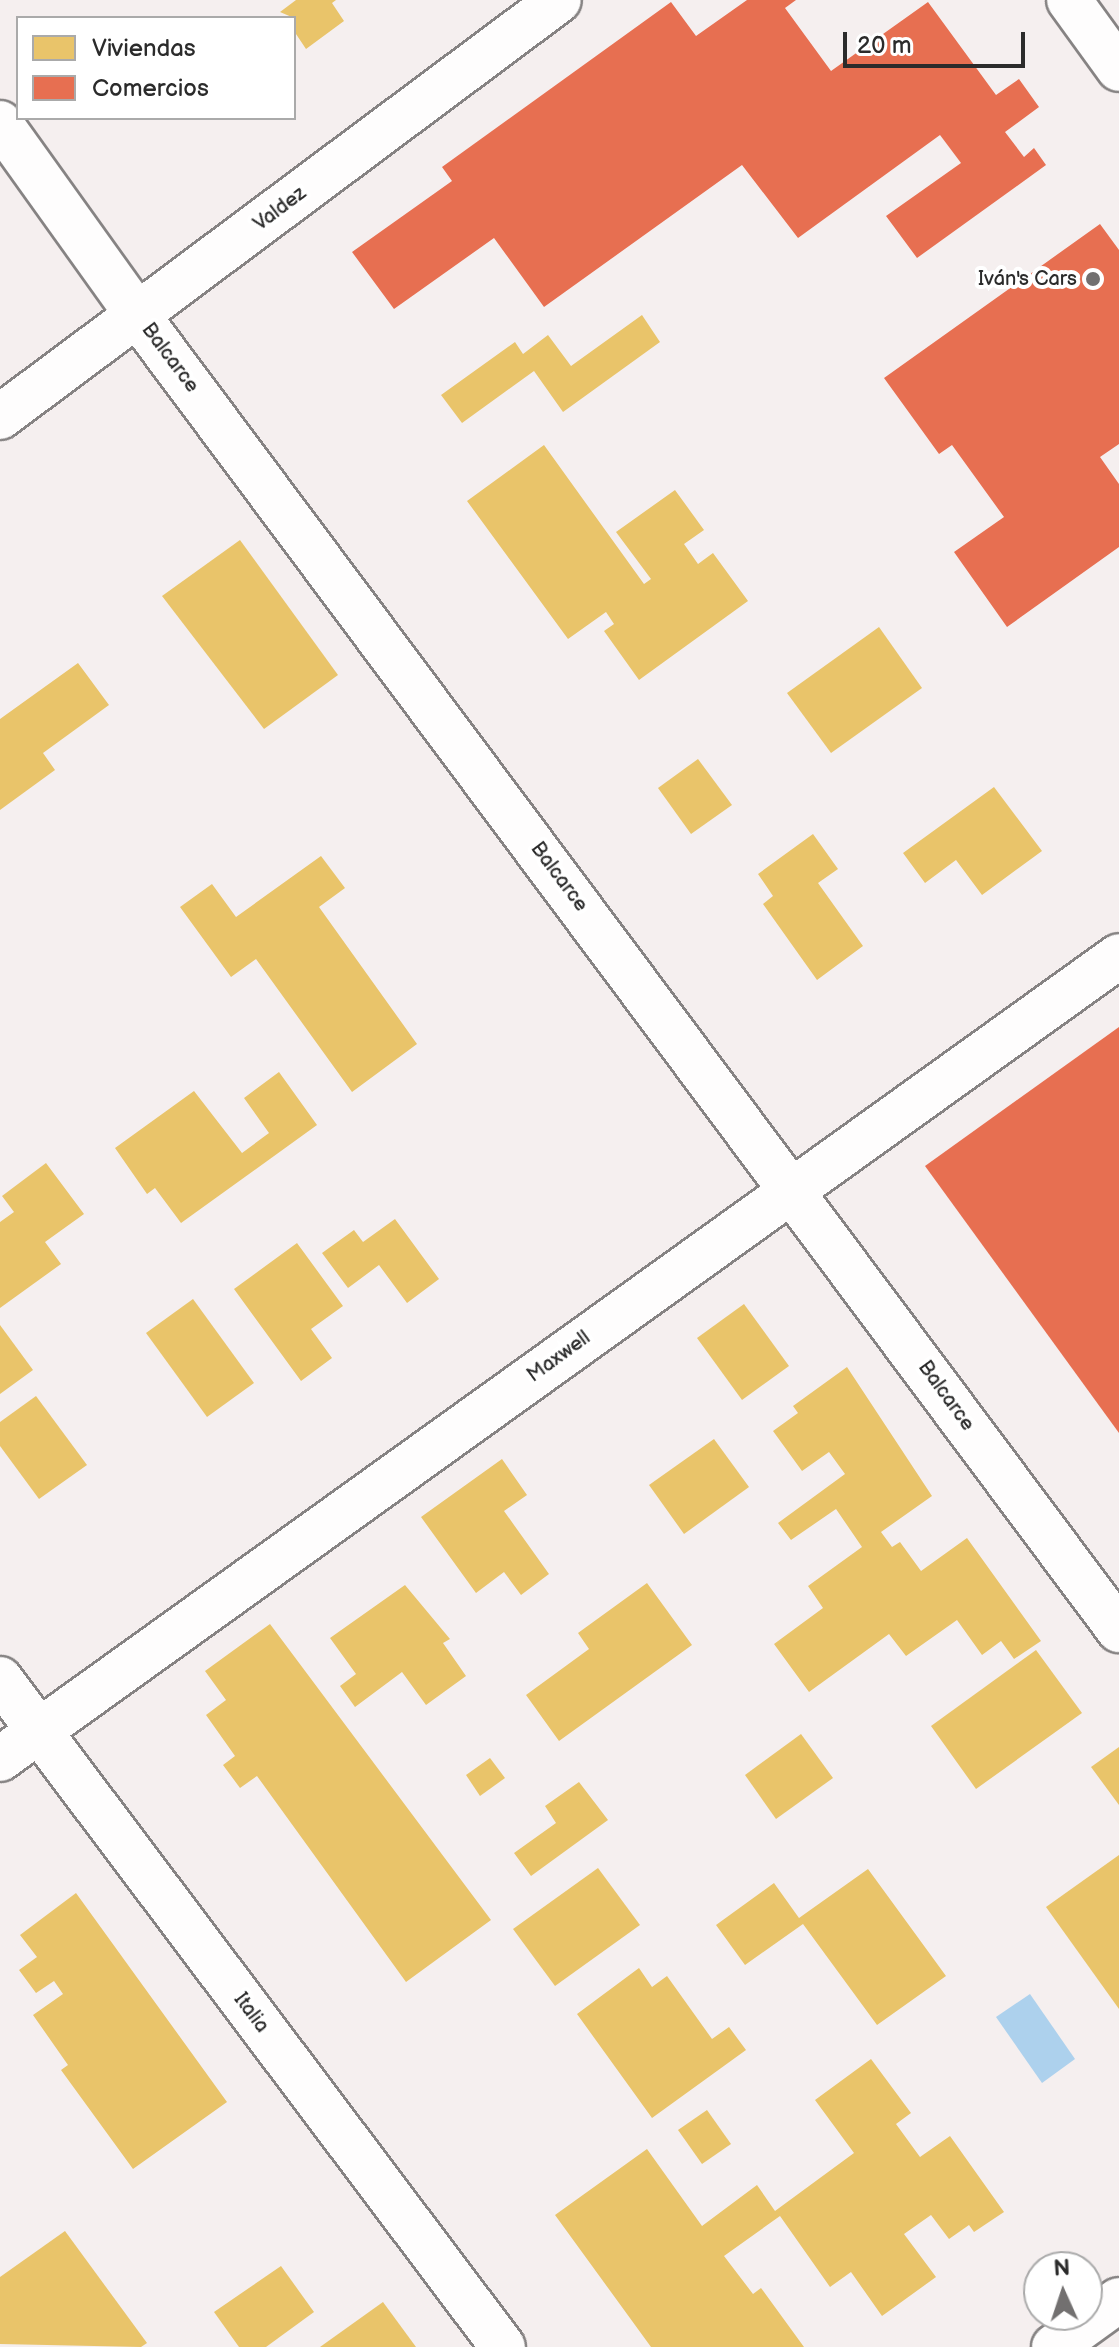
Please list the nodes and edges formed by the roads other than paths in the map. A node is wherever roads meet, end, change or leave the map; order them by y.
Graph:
1 (559, 0) edge
2 (1069, 0) edge
3 (1119, 69) edge
4 (0, 123) edge
5 (138, 316) junction
6 (0, 417) edge
7 (1119, 956) edge
8 (793, 1189) junction
9 (1119, 1630) edge
10 (0, 1679) edge
11 (38, 1731) junction
12 (0, 1759) edge
13 (1119, 2300) edge
14 (503, 2347) edge
15 (1054, 2347) edge

1 - 5 street, Valdez
2 - 3 street
4 - 5 street, Balcarce
5 - 6 street, Valdez
5 - 8 street, Balcarce
7 - 8 street, Maxwell
8 - 9 street, Balcarce
8 - 11 street, Maxwell
10 - 11 street, Italia
11 - 12 street, Maxwell
11 - 14 street, Italia
13 - 15 street

